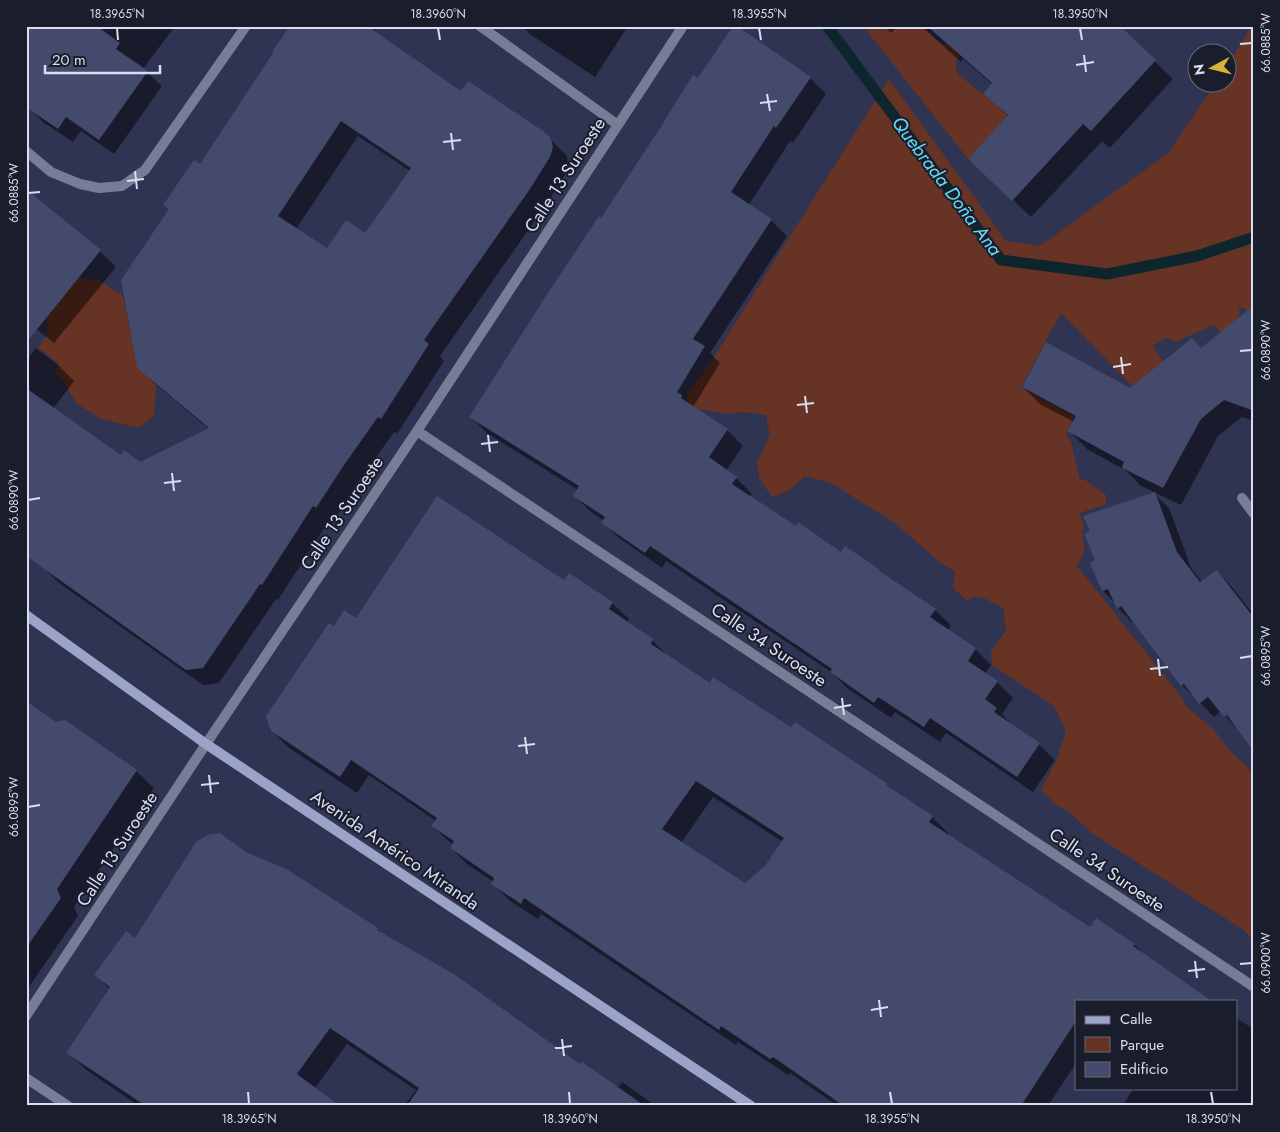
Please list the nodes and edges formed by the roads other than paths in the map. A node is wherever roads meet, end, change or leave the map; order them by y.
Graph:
1 (246, 26) edge
2 (480, 26) edge
3 (683, 26) edge
4 (618, 125) junction
5 (26, 151) edge
6 (417, 431) junction
7 (1242, 498) dead end
8 (1254, 514) edge
9 (26, 615) edge
10 (206, 744) junction
11 (1254, 987) edge
12 (26, 1016) edge
13 (26, 1078) edge
14 (68, 1106) edge
15 (752, 1106) edge

1 - 5 street
2 - 4 street
3 - 4 street, Calle 13 Suroeste
4 - 6 street, Calle 13 Suroeste
6 - 10 street, Calle 13 Suroeste
6 - 11 street, Calle 34 Suroeste
7 - 8 street
9 - 10 street, Avenida Américo Miranda
10 - 12 street, Calle 13 Suroeste
10 - 15 street, Avenida Américo Miranda
13 - 14 street

